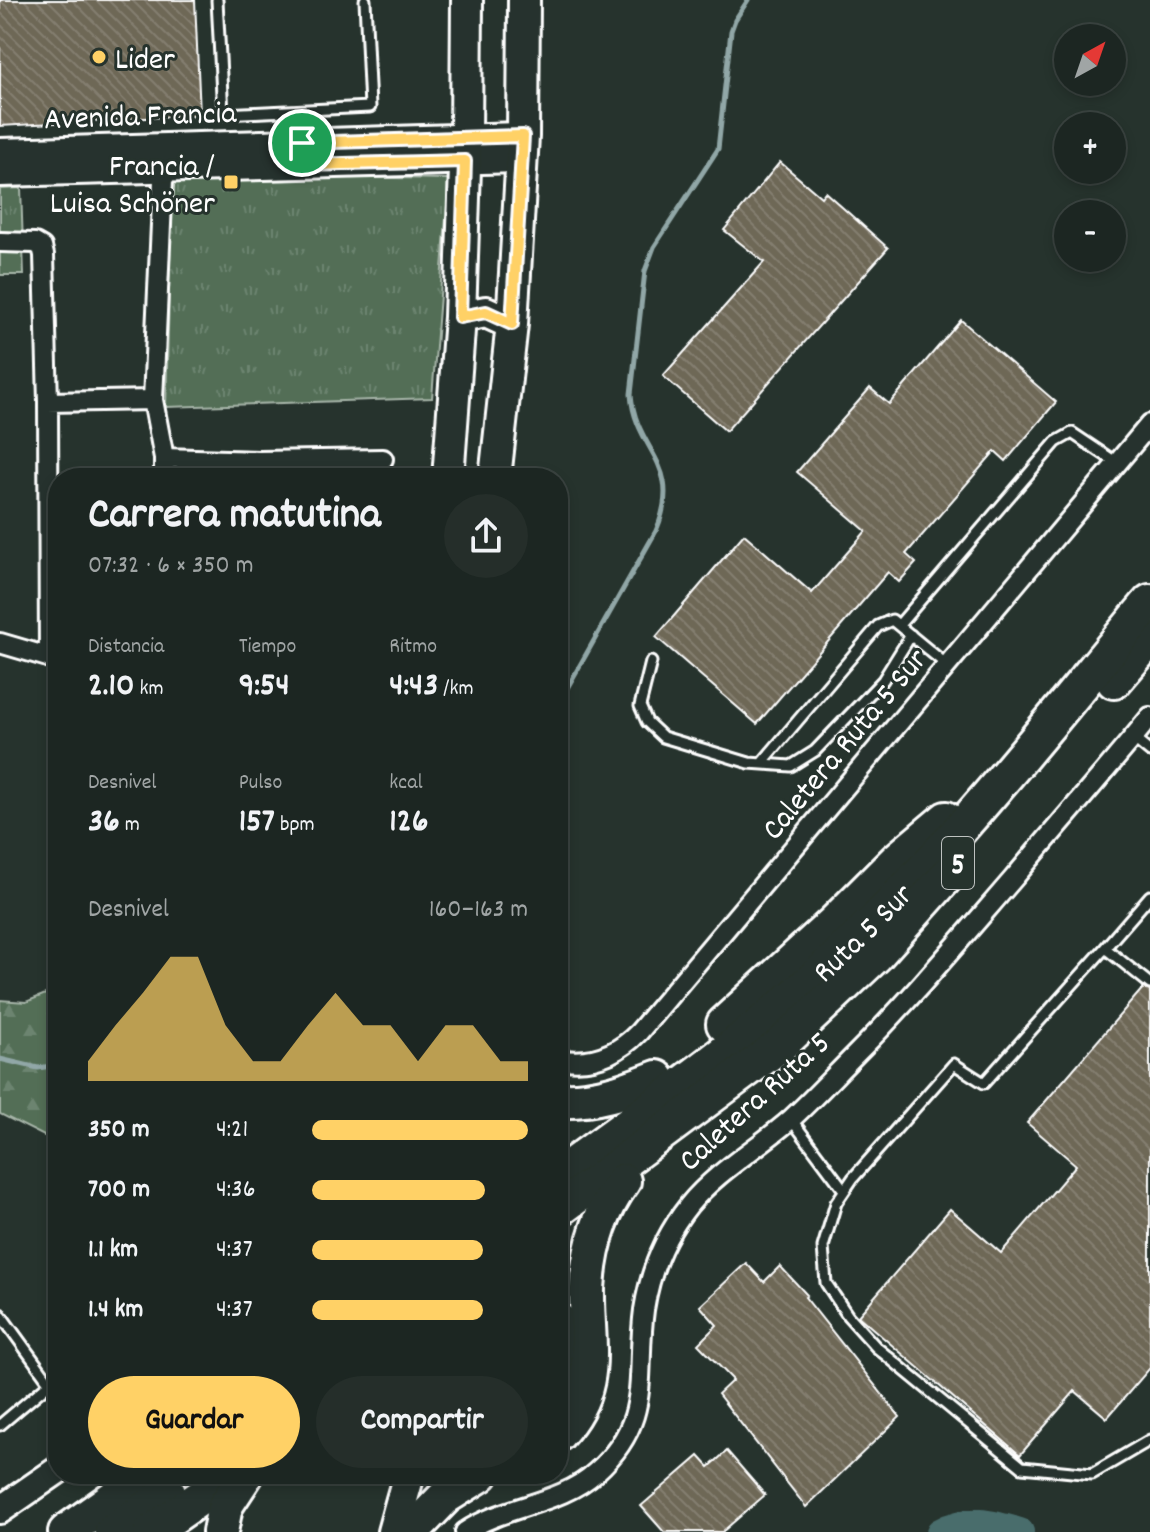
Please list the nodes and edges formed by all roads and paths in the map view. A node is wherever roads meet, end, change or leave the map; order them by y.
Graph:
1 (217, 0) edge
2 (365, 0) edge
3 (467, 0) edge
4 (524, 0) edge
5 (299, 111) junction
6 (522, 148) junction
7 (466, 150) junction
8 (303, 154) junction
9 (164, 158) junction
10 (4, 163) edge
11 (0, 242) edge
12 (460, 317) junction
13 (512, 324) junction
14 (153, 400) junction
15 (48, 402) junction
16 (1150, 424) edge
17 (164, 458) junction
18 (383, 459) dead end
19 (1117, 463) junction
20 (50, 468) edge
21 (164, 468) edge
22 (312, 468) edge
23 (349, 468) edge
24 (449, 468) edge
25 (496, 468) edge
26 (1150, 602) edge
27 (899, 625) junction
28 (911, 635) junction
29 (1150, 639) edge
30 (0, 643) edge
31 (48, 657) edge
32 (651, 662) dead end
33 (948, 666) junction
34 (1150, 717) edge
35 (1133, 738) junction
36 (1150, 752) edge
37 (761, 764) junction
38 (996, 786) junction
39 (1150, 896) edge
40 (1105, 948) junction
41 (1150, 984) edge
42 (568, 1060) edge
43 (749, 1070) junction
44 (657, 1078) junction
45 (568, 1101) edge
46 (791, 1119) junction
47 (568, 1143) edge
48 (568, 1169) edge
49 (623, 1181) junction
50 (844, 1190) junction
51 (568, 1203) edge
52 (568, 1227) edge
53 (0, 1314) edge
54 (568, 1334) edge
55 (48, 1380) edge
56 (588, 1384) junction
57 (48, 1385) edge
58 (568, 1421) edge
59 (0, 1425) edge
60 (1150, 1440) edge
61 (48, 1477) edge
62 (126, 1484) edge
63 (180, 1484) edge
64 (220, 1484) edge
65 (239, 1484) edge
66 (392, 1484) edge
67 (406, 1484) edge
68 (465, 1484) edge
69 (0, 1510) edge
70 (66, 1532) edge
71 (112, 1532) edge
72 (151, 1532) edge
73 (220, 1532) edge
74 (380, 1532) edge
75 (393, 1532) edge
76 (411, 1532) edge
77 (465, 1532) edge

1 - 5 lane
2 - 5 lane
3 - 7 main road
4 - 6 main road
5 - 8 lane
6 - 7 main road, Avenida Francia
6 - 13 main road
7 - 8 main road, Avenida Francia
7 - 12 main road
8 - 9 main road, Avenida Francia
9 - 10 main road, Avenida Francia
9 - 14 street
11 - 15 street
12 - 13 main road
12 - 24 main road
13 - 25 main road
14 - 15 street
14 - 17 street
15 - 20 street
16 - 19 street, Caletera Ruta 5 Sur
17 - 21 street
17 - 22 street
18 - 23 street
19 - 27 lane
19 - 33 street, Caletera Ruta 5 Sur
26 - 38 highway, Ruta 5 Sur / 5
27 - 28 lane
27 - 37 lane
28 - 33 lane
28 - 37 lane
29 - 43 highway, Ruta 5 Sur / 5
30 - 31 street
32 - 37 lane
33 - 42 street, Caletera Ruta 5 Sur
34 - 35 street, Caletera Ruta 5
35 - 36 lane
35 - 46 street, Caletera Ruta 5
38 - 44 highway
38 - 48 highway, Ruta 5 Sur / 5
39 - 40 lane
40 - 41 lane
40 - 50 lane
43 - 49 highway
43 - 51 highway, Ruta 5 Sur / 5
44 - 45 highway
44 - 47 highway
46 - 50 lane
46 - 77 street, Caletera Ruta 5
49 - 52 highway
49 - 56 highway
50 - 60 lane
53 - 55 lane
54 - 56 highway
56 - 58 highway
57 - 59 lane
61 - 69 main road
62 - 70 highway
63 - 71 highway
64 - 72 highway
65 - 73 highway
66 - 74 main road
67 - 75 main road
68 - 76 highway

